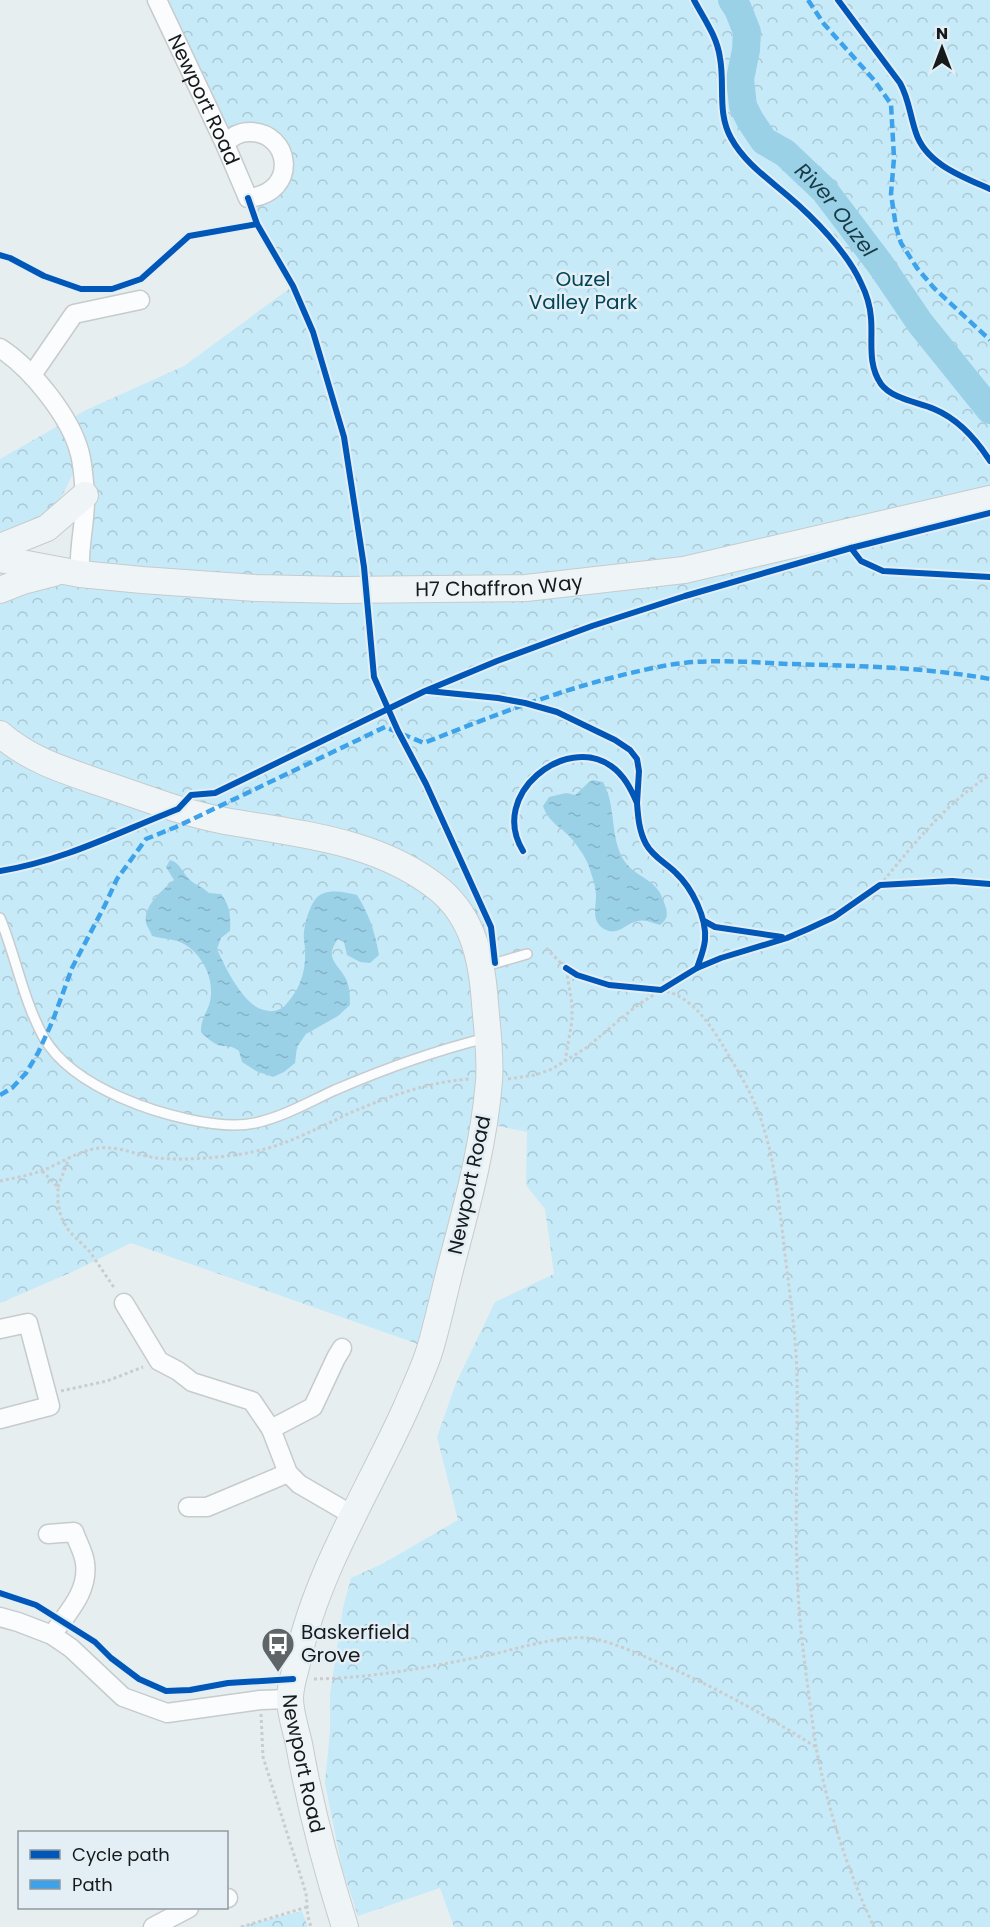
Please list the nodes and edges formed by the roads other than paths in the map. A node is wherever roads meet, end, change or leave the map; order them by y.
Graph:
1 (157, 0) edge
2 (225, 144) junction
3 (140, 300) dead end
4 (0, 348) edge
5 (32, 375) junction
6 (85, 495) junction
7 (982, 501) edge
8 (0, 546) edge
9 (0, 559) edge
10 (71, 572) junction
11 (0, 590) edge
12 (0, 734) edge
13 (0, 918) edge
14 (527, 954) dead end
15 (482, 967) junction
16 (488, 1037) junction
17 (124, 1303) road end
18 (0, 1329) edge
19 (342, 1348) dead end
20 (0, 1419) edge
21 (271, 1429) junction
22 (288, 1473) junction
23 (188, 1507) dead end
24 (354, 1516) junction
25 (48, 1534) dead end
26 (0, 1617) edge
27 (52, 1635) junction
28 (292, 1689) junction
29 (187, 1909) edge
30 (153, 1927) edge
31 (345, 1927) edge

1 - 2 street, Newport Road
2 - 2 street, Newport Road
3 - 5 street
4 - 5 street
5 - 6 street
6 - 8 street
6 - 10 street
7 - 10 street, H7 Chaffron Way
9 - 10 street, H7 Chaffron Way
10 - 11 street
12 - 15 street, Newport Road
13 - 16 lane
14 - 15 lane
15 - 16 street, Newport Road
16 - 24 street, Newport Road
17 - 21 street
18 - 20 street
19 - 21 street
21 - 22 street
22 - 23 street
22 - 24 street
24 - 28 street, Newport Road
25 - 27 street
26 - 27 street
27 - 28 street
28 - 31 street, Newport Road
29 - 30 street

